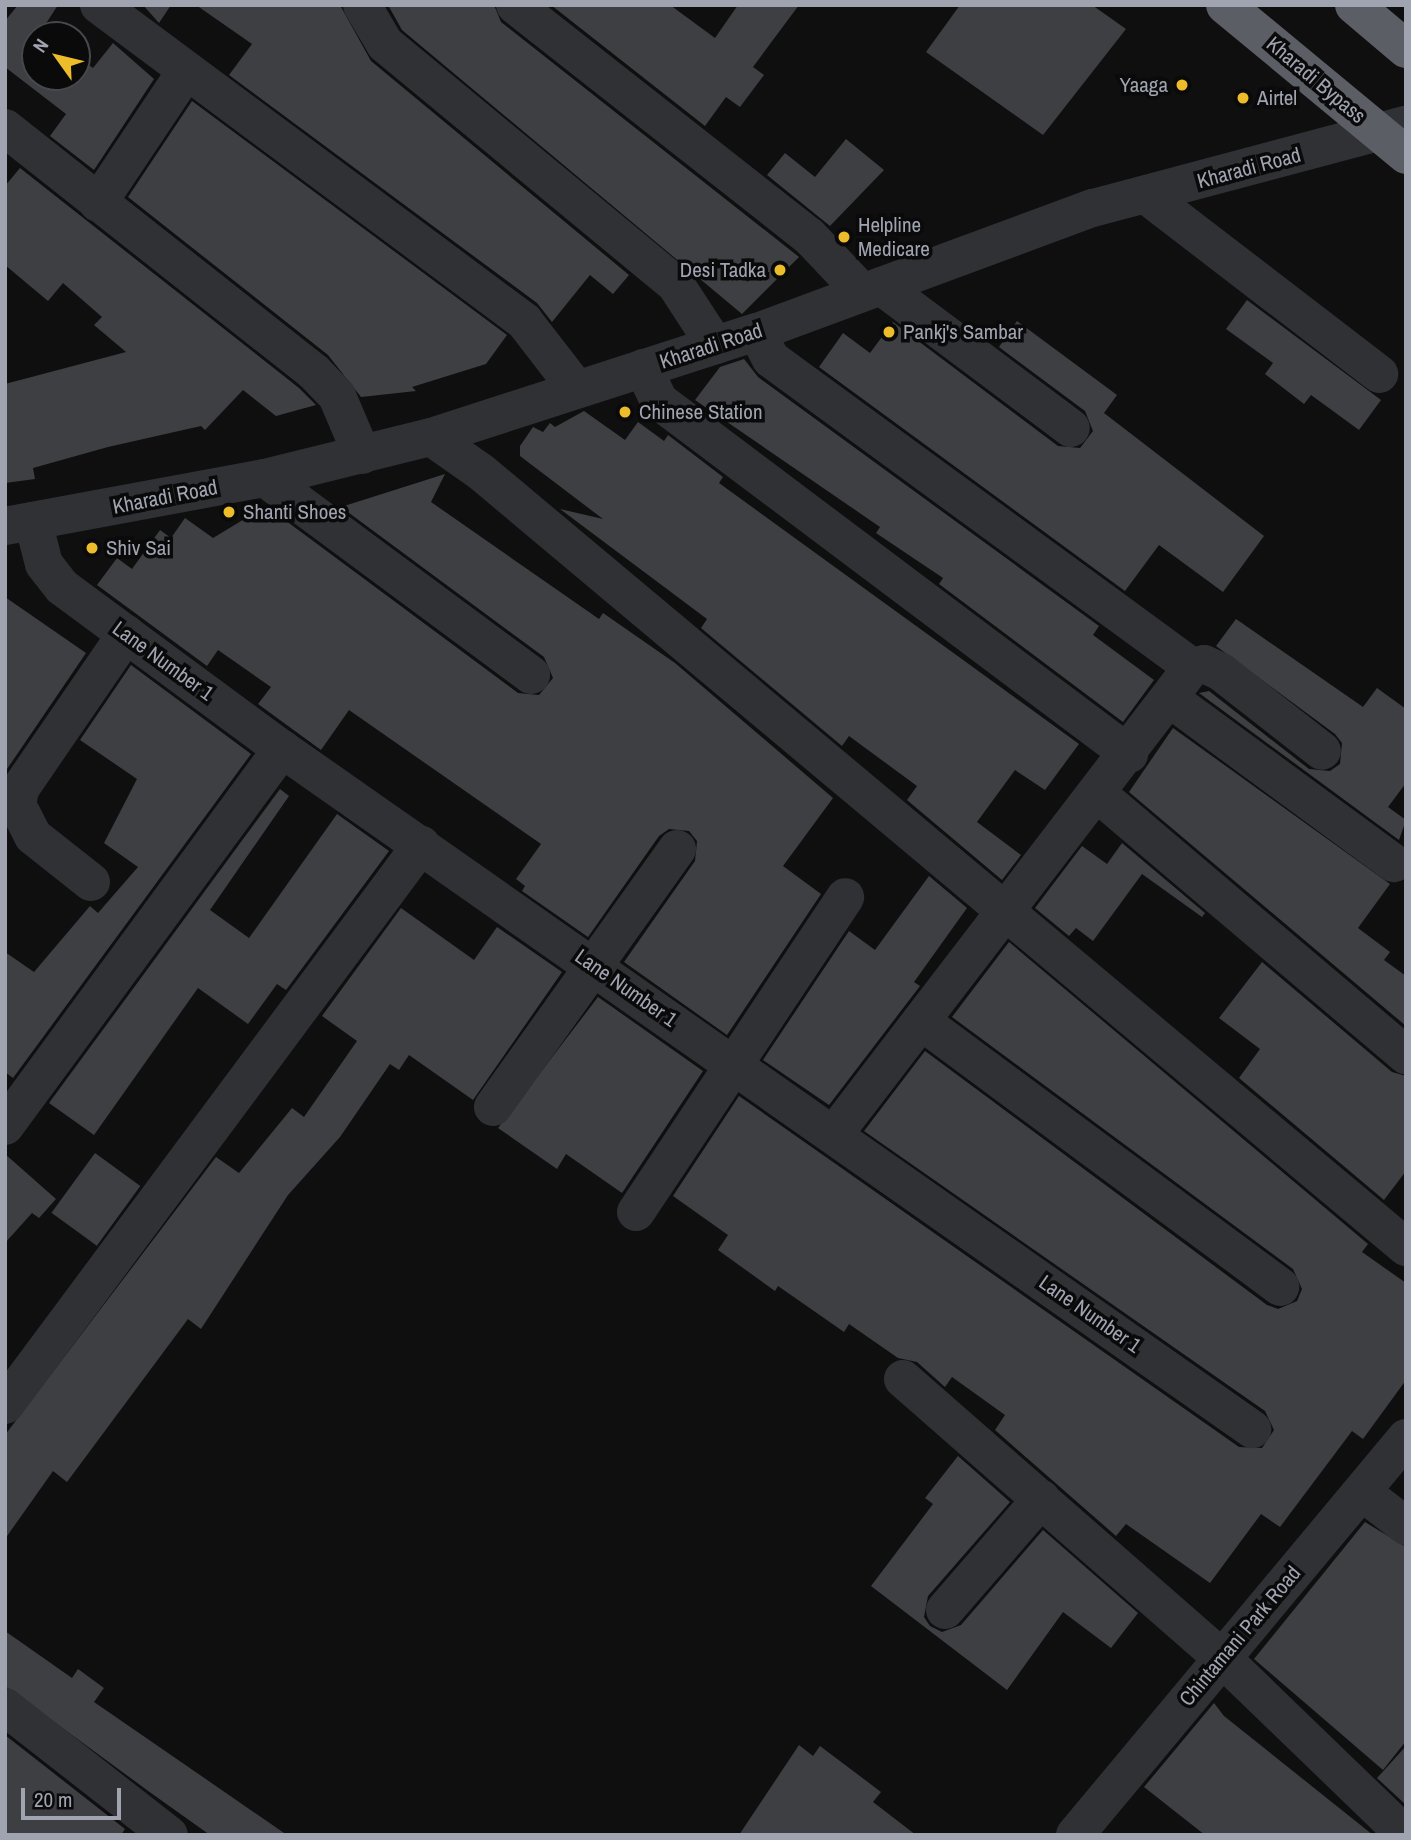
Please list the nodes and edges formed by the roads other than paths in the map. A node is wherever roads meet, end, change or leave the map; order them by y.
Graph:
1 (99, 5) edge
2 (362, 5) edge
3 (515, 5) edge
4 (1225, 5) edge
5 (1354, 5) edge
6 (1401, 37) edge
7 (186, 71) junction
8 (5, 128) edge
9 (1397, 138) edge
10 (1146, 195) junction
11 (98, 203) junction
12 (872, 289) junction
13 (757, 332) junction
14 (715, 345) junction
15 (643, 368) junction
16 (1379, 374) dead end
17 (575, 387) junction
18 (1071, 428) dead end
19 (430, 437) junction
20 (362, 455) junction
21 (265, 478) junction
22 (19, 524) edge
23 (126, 634) junction
24 (1192, 667) junction
25 (531, 675) dead end
26 (1169, 698) junction
27 (282, 749) junction
28 (1322, 751) dead end
29 (1129, 754) junction
30 (1098, 794) junction
31 (421, 845) junction
32 (677, 849) dead end
33 (1394, 863) dead end
34 (91, 882) dead end
35 (845, 897) dead end
36 (1005, 910) junction
37 (593, 965) junction
38 (921, 1021) junction
39 (1406, 1055) edge
40 (735, 1063) junction
41 (493, 1107) dead end
42 (5, 1126) edge
43 (835, 1133) junction
44 (636, 1212) dead end
45 (1406, 1247) edge
46 (1280, 1287) dead end
47 (903, 1378) dead end
48 (5, 1405) edge
49 (1252, 1429) dead end
50 (1406, 1438) edge
51 (1362, 1492) junction
52 (1041, 1499) junction
53 (1406, 1526) edge
54 (945, 1610) dead end
55 (1222, 1658) junction
56 (5, 1707) edge
57 (169, 1835) edge
58 (1075, 1835) edge
59 (1405, 1835) edge

1 - 7 street
2 - 14 street
3 - 12 street
4 - 9 highway, Kharadi Bypass
5 - 6 highway
7 - 11 street
7 - 17 street
8 - 11 street
9 - 10 street, Kharadi Road
10 - 12 street, Kharadi Road
10 - 16 street
11 - 20 street
12 - 13 street, Kharadi Road
12 - 18 street
13 - 14 street, Kharadi Road
13 - 24 street
14 - 15 street, Kharadi Road
15 - 17 street, Kharadi Road
15 - 29 street
17 - 19 street, Kharadi Road
19 - 20 street, Kharadi Road
19 - 36 street
20 - 21 street, Kharadi Road
21 - 22 street, Kharadi Road
21 - 25 street
22 - 23 street, Lane Number 1
23 - 27 street, Lane Number 1
23 - 34 street
24 - 26 street
24 - 28 street
26 - 29 street
26 - 33 street
27 - 31 street, Lane Number 1
27 - 42 street
29 - 30 street
30 - 36 street
30 - 39 street
31 - 37 street, Lane Number 1
31 - 48 street
32 - 37 street
35 - 40 street
36 - 38 street
36 - 45 street
37 - 40 street, Lane Number 1
37 - 41 street
38 - 43 street
38 - 46 street
40 - 43 street, Lane Number 1
40 - 44 street
43 - 49 street, Lane Number 1
47 - 52 street
50 - 51 street, Chintamani Park Road
51 - 53 street
51 - 55 street, Chintamani Park Road
52 - 54 street
52 - 55 street
55 - 58 street, Chintamani Park Road
55 - 59 street
56 - 57 street

